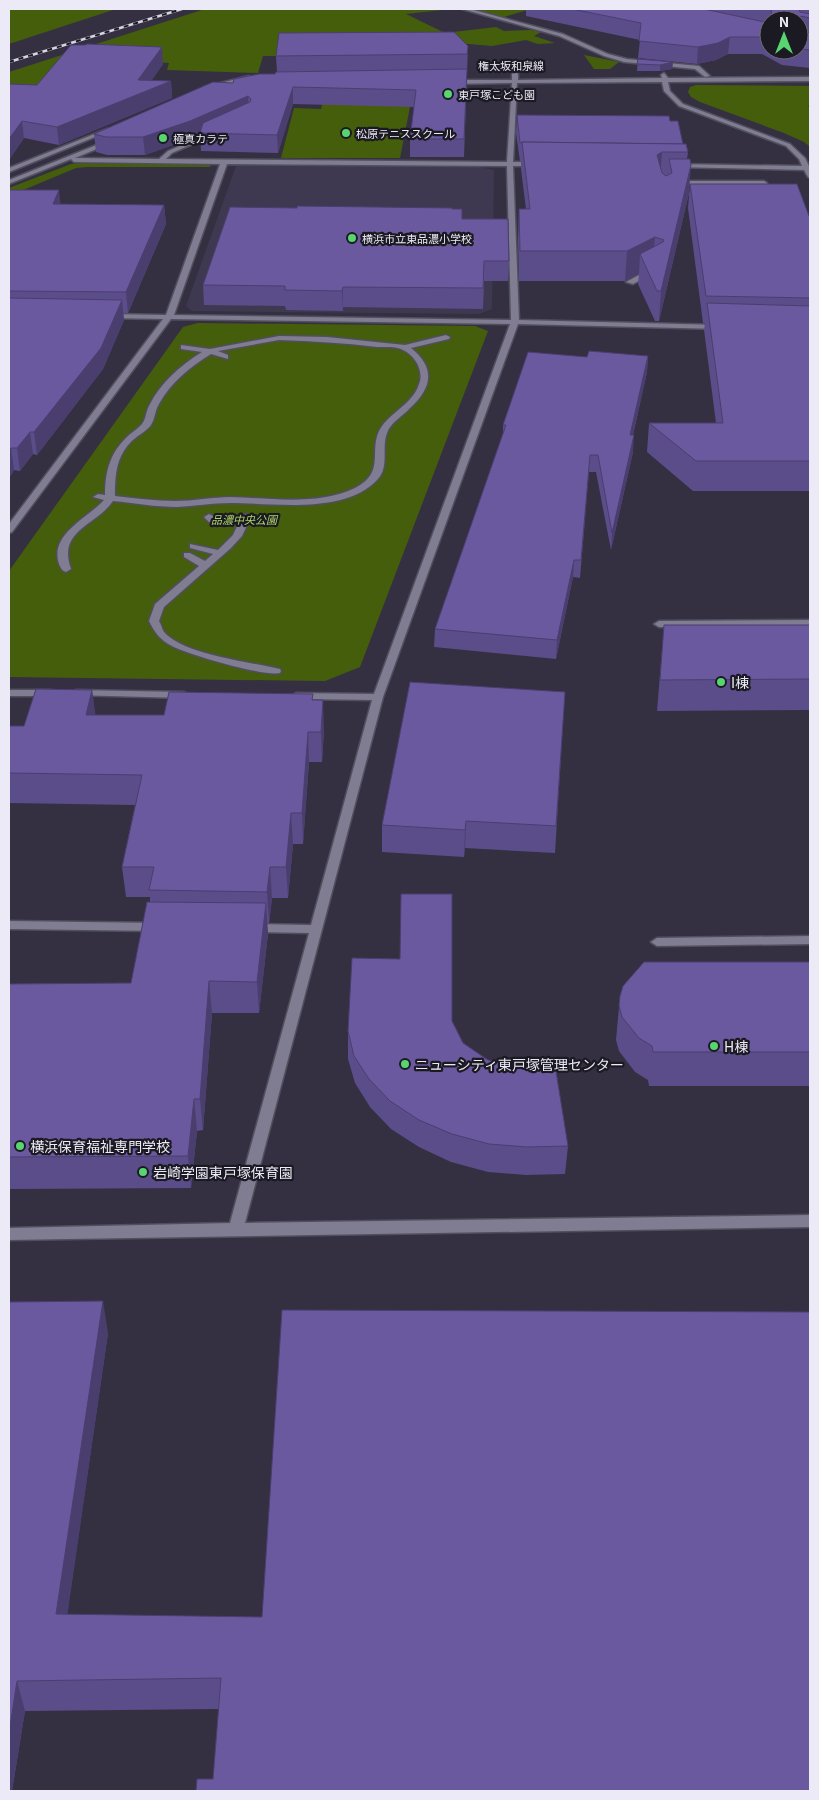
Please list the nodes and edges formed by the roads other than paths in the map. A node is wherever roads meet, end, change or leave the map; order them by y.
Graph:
1 (465, 9) edge
2 (515, 74) junction
3 (443, 75) edge
4 (707, 76) junction
5 (254, 78) edge
6 (665, 78) junction
7 (799, 79) junction
8 (810, 79) edge
9 (447, 82) edge
10 (516, 82) junction
11 (244, 86) edge
12 (229, 89) edge
13 (199, 91) edge
14 (117, 126) edge
15 (222, 129) edge
16 (114, 140) edge
17 (48, 155) junction
18 (69, 160) junction
19 (161, 161) junction
20 (224, 162) junction
21 (510, 164) junction
22 (542, 164) edge
23 (666, 166) edge
24 (807, 168) junction
25 (9, 170) edge
26 (810, 176) edge
27 (9, 182) edge
28 (669, 183) edge
29 (772, 200) edge
30 (656, 270) edge
31 (630, 282) edge
32 (102, 316) edge
33 (169, 317) junction
34 (515, 322) junction
35 (728, 327) edge
36 (446, 337) dead end
37 (184, 347) dead end
38 (405, 347) junction
39 (210, 351) junction
40 (225, 357) dead end
41 (98, 497) dead end
42 (110, 498) junction
43 (209, 517) dead end
44 (13, 519) edge
45 (9, 530) edge
46 (192, 546) dead end
47 (220, 553) junction
48 (187, 555) dead end
49 (204, 566) junction
50 (66, 569) dead end
51 (810, 623) edge
52 (659, 624) dead end
53 (276, 670) dead end
54 (9, 692) edge
55 (198, 695) edge
56 (288, 696) edge
57 (378, 697) junction
58 (9, 925) edge
59 (168, 927) edge
60 (237, 928) edge
61 (316, 929) junction
62 (810, 940) edge
63 (657, 942) dead end
64 (810, 1221) edge
65 (236, 1229) junction
66 (9, 1234) edge

1 - 4 street
2 - 3 street, 権太坂和泉線
2 - 6 street, 権太坂和泉線
2 - 10 street
4 - 6 street, 権太坂和泉線
4 - 7 street, 権太坂和泉線
5 - 13 street
6 - 7 street, 権太坂和泉線
6 - 10 street, 権太坂和泉線
6 - 24 street
7 - 8 street, 権太坂和泉線
9 - 10 street, 権太坂和泉線
10 - 21 street
11 - 12 street
14 - 17 street
15 - 19 street
16 - 18 street
17 - 18 street
17 - 25 street
18 - 19 street
18 - 27 street
19 - 20 street
20 - 21 street
20 - 33 street
21 - 22 street
21 - 34 street
23 - 24 street
24 - 26 street
28 - 29 street
30 - 31 street
32 - 33 street
33 - 34 street
33 - 44 street
34 - 35 street
34 - 57 street
36 - 38 street
37 - 39 street
38 - 39 street
38 - 42 street
39 - 40 street
39 - 42 street
41 - 42 street
42 - 50 street
43 - 47 street
44 - 45 street
46 - 47 street
47 - 49 street
48 - 49 street
49 - 53 street
51 - 52 street
54 - 55 street
56 - 57 street
57 - 61 street
58 - 59 street
60 - 61 street
61 - 65 street
62 - 63 street
64 - 65 street
65 - 66 street

